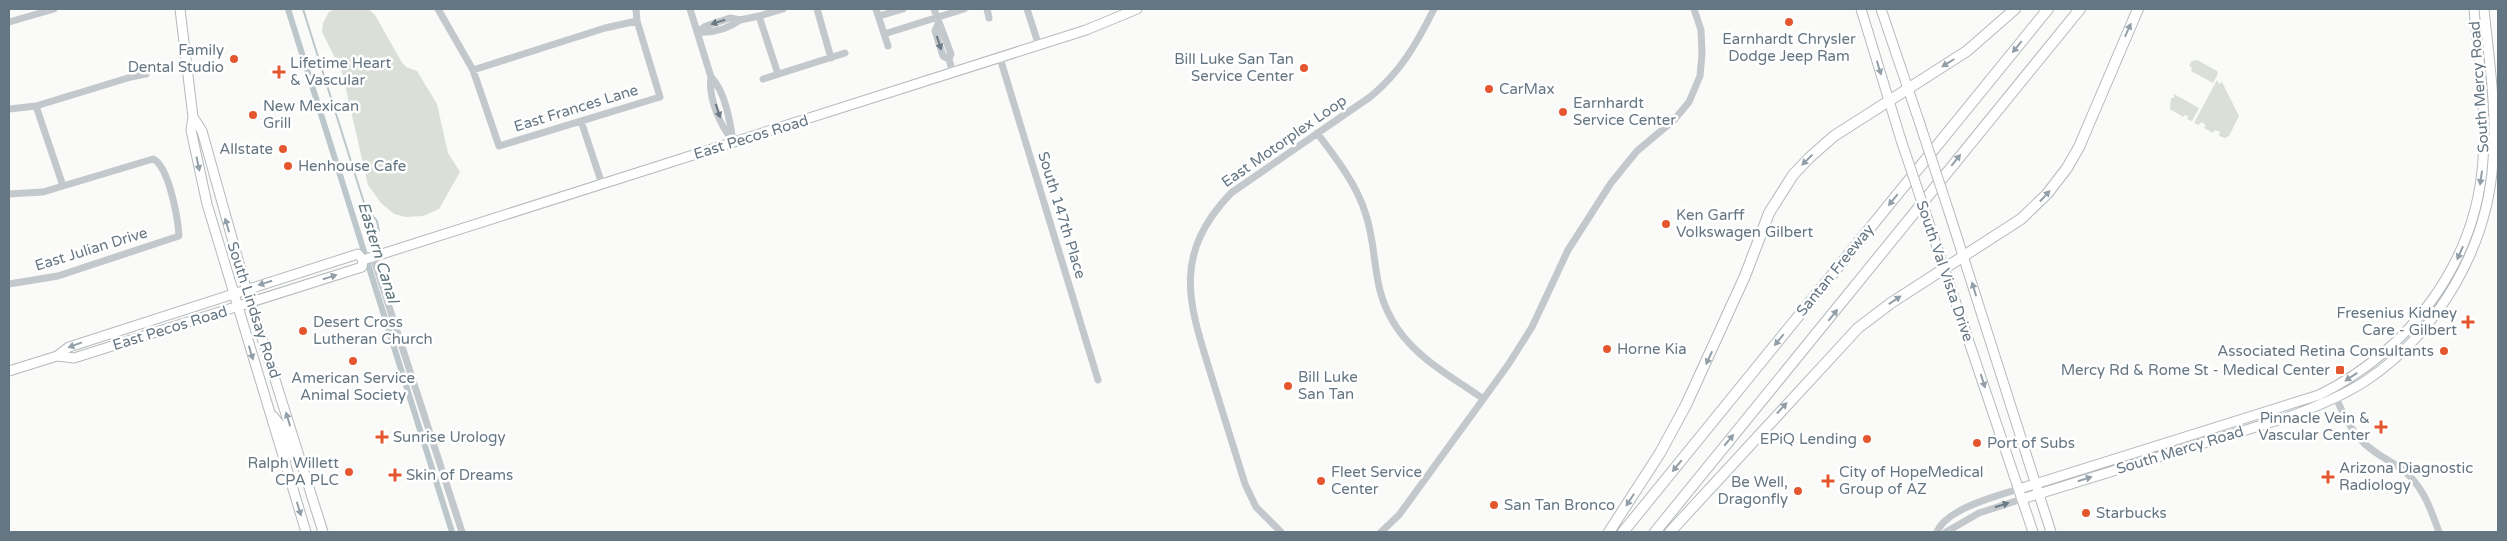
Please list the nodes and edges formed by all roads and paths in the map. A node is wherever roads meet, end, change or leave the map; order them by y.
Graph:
1 (54, 9) edge
2 (180, 9) edge
3 (438, 9) edge
4 (636, 9) edge
5 (690, 9) edge
6 (817, 9) edge
7 (903, 9) edge
8 (934, 9) edge
9 (964, 9) edge
10 (986, 9) edge
11 (1027, 9) edge
12 (1137, 9) edge
13 (1434, 9) edge
14 (1694, 9) edge
15 (1861, 9) edge
16 (1881, 9) edge
17 (2015, 9) edge
18 (2048, 9) edge
19 (2080, 9) edge
20 (2138, 9) edge
21 (2474, 9) edge
22 (2484, 9) edge
23 (778, 10) edge
24 (877, 13) edge
25 (759, 16) junction
26 (989, 18) dead end
27 (937, 21) junction
28 (9, 22) edge
29 (638, 22) junction
30 (697, 32) junction
31 (884, 34) junction
32 (888, 46) dead end
33 (1039, 46) junction
34 (845, 53) dead end
35 (831, 58) junction
36 (1000, 58) junction
37 (474, 70) junction
38 (953, 73) junction
39 (146, 74) dead end
40 (778, 74) junction
41 (763, 78) dead end
42 (1909, 89) junction
43 (1889, 101) junction
44 (36, 106) junction
45 (9, 109) edge
46 (193, 116) junction
47 (581, 121) junction
48 (2484, 129) junction
49 (2496, 129) edge
50 (1317, 133) junction
51 (734, 142) junction
52 (602, 184) junction
53 (63, 186) junction
54 (9, 194) edge
55 (1963, 255) junction
56 (369, 258) junction
57 (1944, 268) junction
58 (9, 284) edge
59 (246, 289) junction
60 (233, 293) junction
61 (251, 302) junction
62 (237, 307) junction
63 (57, 356) junction
64 (9, 371) edge
65 (1098, 380) dead end
66 (2331, 389) junction
67 (1482, 398) junction
68 (2336, 398) junction
69 (269, 412) junction
70 (300, 458) junction
71 (2035, 484) junction
72 (2019, 489) junction
73 (2038, 494) junction
74 (2022, 499) junction
75 (306, 532) edge
76 (323, 532) edge
77 (462, 532) edge
78 (1281, 532) edge
79 (1380, 532) edge
80 (1609, 532) edge
81 (1623, 532) edge
82 (1655, 532) edge
83 (1670, 532) edge
84 (1937, 532) edge
85 (1946, 532) edge
86 (2033, 532) edge
87 (2051, 532) edge
88 (2439, 532) edge

1 - 28 street
2 - 46 main road, South Lindsay Road
3 - 37 street
4 - 29 street
5 - 30 street
6 - 35 street
7 - 24 street
8 - 27 street
9 - 27 street
10 - 26 street
11 - 33 street
12 - 33 main road, East Pecos Road
13 - 50 street, East Motorplex Loop
14 - 67 street
15 -> 43 main road, South Val Vista Drive
16 - 42 main road, South Val Vista Drive
17 -> 42 highway
18 -> 81 highway, Santan Freeway
82 -> 19 highway, Santan Freeway
55 -> 20 highway
21 - 48 main road, South Mercy Road
22 - 49 main road, South Mercy Road
23 - 25 street
24 - 31 street
25 - 30 street
25 - 40 street
27 - 31 street
27 - 38 street
29 - 37 street
29 - 47 street, East Frances Lane
30 - 51 street
31 - 32 street
33 - 36 main road, East Pecos Road
34 - 35 street
35 - 40 street
36 - 38 main road, East Pecos Road
36 - 65 street, South 147th Place
37 - 47 street, East Frances Lane
38 - 51 main road, East Pecos Road
39 - 44 street
40 - 41 street
42 - 43 highway
42 - 55 main road, South Val Vista Drive, bridge
43 - 57 main road, South Val Vista Drive, bridge
43 -> 80 highway
44 - 45 street
44 - 53 street
59 -> 46 main road, South Lindsay Road
46 -> 60 main road, South Lindsay Road
47 - 52 street
48 - 49 street
48 -> 66 main road, South Mercy Road
49 - 68 main road, South Mercy Road
50 - 67 street
50 - 78 street, East Motorplex Loop
51 - 52 main road, East Pecos Road
52 - 56 main road, East Pecos Road
53 - 54 street
53 - 58 street, East Julian Drive
55 - 57 highway
71 -> 55 main road, South Val Vista Drive
56 -> 59 main road, East Pecos Road
61 -> 56 main road, East Pecos Road
56 - 77 street
57 -> 72 main road, South Val Vista Drive
83 -> 57 highway
59 - 60 main road, East Pecos Road
59 - 61 main road, South Lindsay Road
60 - 62 main road, South Lindsay Road
60 -> 63 main road, East Pecos Road
61 - 62 main road, East Pecos Road
70 -> 61 main road, South Lindsay Road
62 - 63 main road, East Pecos Road
62 -> 69 main road, South Lindsay Road
63 - 64 main road, East Pecos Road
66 - 68 main road
66 - 71 main road, South Mercy Road
67 - 79 street
73 -> 68 main road, South Mercy Road
68 - 88 street
69 - 70 main road
69 -> 75 main road, South Lindsay Road
70 - 76 main road, South Lindsay Road
71 - 72 main road, South Mercy Road
71 - 73 main road, South Val Vista Drive
72 - 74 main road, South Val Vista Drive
72 - 84 street
73 - 74 main road, South Mercy Road
73 - 87 main road, South Val Vista Drive
85 -> 74 street
74 - 86 main road, South Val Vista Drive

